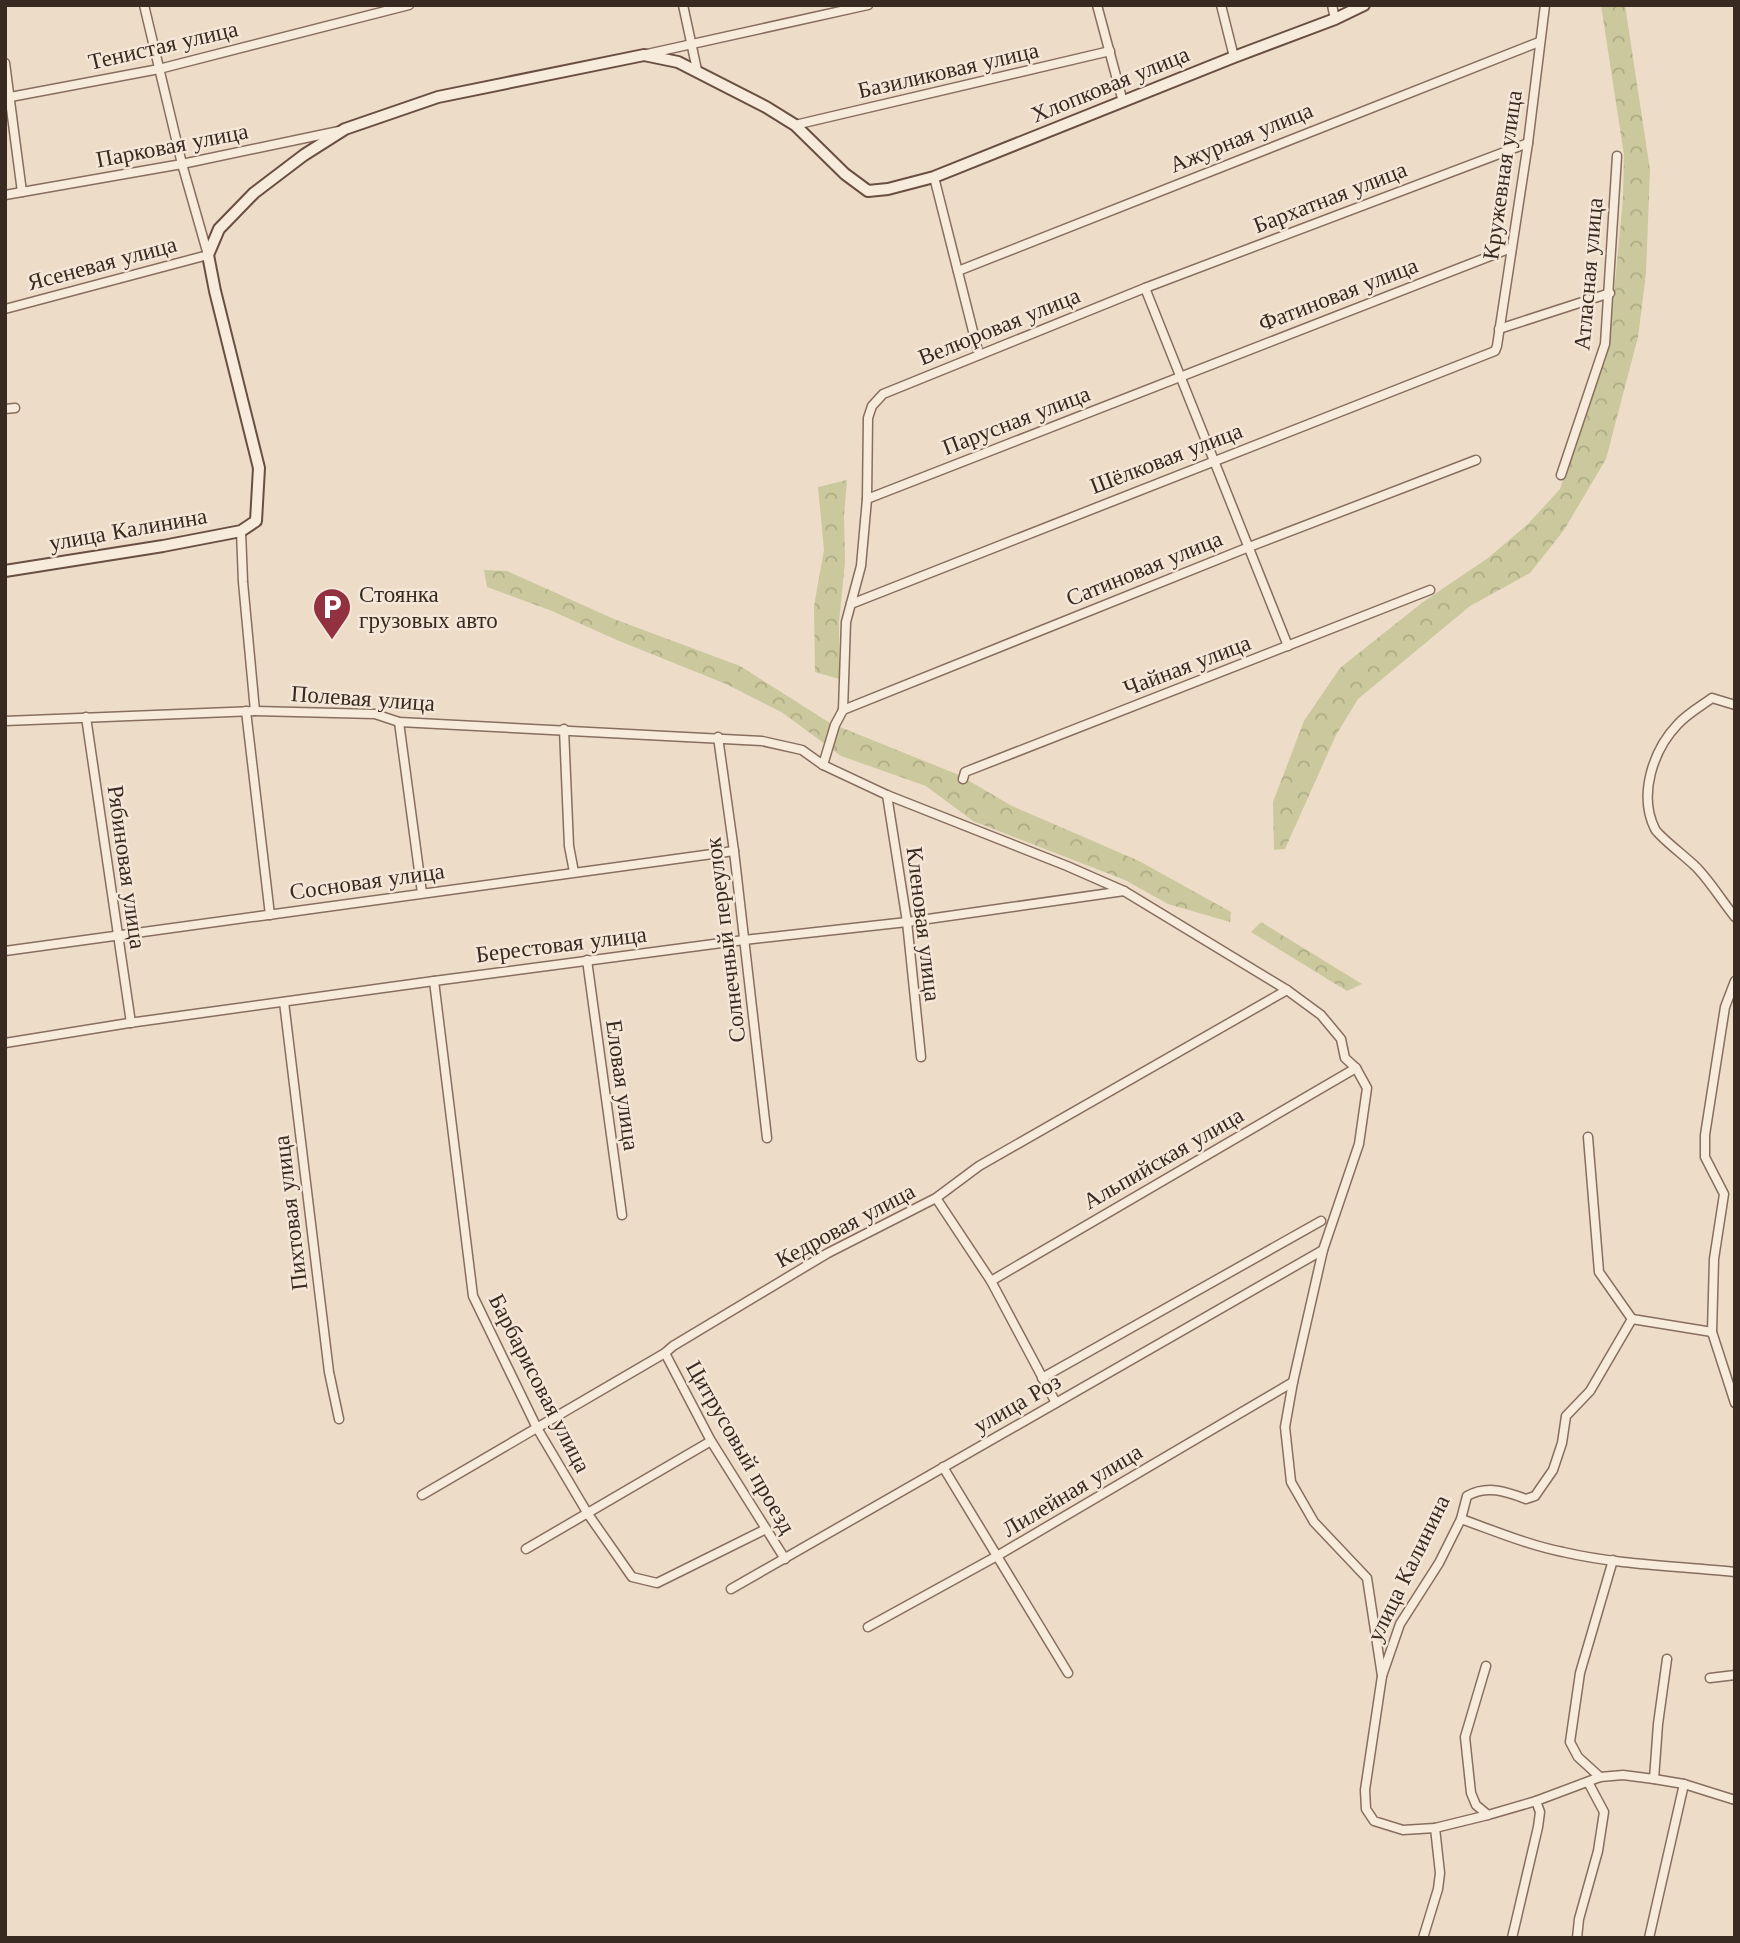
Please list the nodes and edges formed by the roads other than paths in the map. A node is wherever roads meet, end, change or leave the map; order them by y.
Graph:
1 (144, 5) edge
2 (409, 5) edge
3 (683, 5) edge
4 (868, 5) edge
5 (1097, 5) edge
6 (1221, 5) edge
7 (1332, 5) edge
8 (1364, 5) edge
9 (1545, 5) edge
10 (1335, 19) junction
11 (1539, 42) junction
12 (692, 44) junction
13 (1110, 51) junction
14 (644, 55) junction
15 (1234, 57) junction
16 (5, 63) edge
17 (159, 69) junction
18 (697, 70) junction
19 (8, 97) edge
20 (1123, 102) junction
21 (795, 125) junction
22 (345, 129) junction
23 (1528, 143) junction
24 (1617, 156) dead end
25 (182, 164) junction
26 (934, 177) junction
27 (22, 192) junction
28 (5, 195) edge
29 (1511, 248) junction
30 (208, 255) junction
31 (958, 271) junction
32 (1145, 288) junction
33 (1610, 293) junction
34 (5, 309) edge
35 (1499, 329) junction
36 (1495, 351) joint
37 (979, 355) junction
38 (1180, 376) junction
39 (15, 408) dead end
40 (5, 410) edge
41 (1214, 460) junction
42 (1476, 460) dead end
43 (1562, 475) dead end
44 (867, 499) junction
45 (242, 531) junction
46 (1249, 547) junction
47 (5, 571) edge
48 (1430, 590) dead end
49 (851, 604) junction
50 (1288, 646) junction
51 (1735, 705) edge
52 (843, 710) junction
53 (250, 711) junction
54 (86, 717) junction
55 (5, 721) edge
56 (399, 722) junction
57 (564, 729) junction
58 (718, 737) junction
59 (823, 765) junction
60 (962, 779) dead end
61 (887, 796) junction
62 (734, 851) junction
63 (574, 872) junction
64 (1124, 891) junction
65 (422, 893) junction
66 (270, 915) junction
67 (1735, 916) edge
68 (907, 922) junction
69 (118, 935) junction
70 (744, 940) junction
71 (5, 951) edge
72 (587, 960) junction
73 (433, 981) junction
74 (1735, 981) edge
75 (1287, 990) junction
76 (284, 1002) junction
77 (131, 1023) junction
78 (5, 1043) edge
79 (921, 1057) dead end
80 (1356, 1068) junction
81 (767, 1138) dead end
82 (1588, 1138) dead end
83 (936, 1198) junction
84 (622, 1215) dead end
85 (1321, 1221) dead end
86 (1323, 1250) junction
87 (991, 1282) junction
88 (1632, 1319) junction
89 (1712, 1332) junction
90 (665, 1353) junction
91 (1042, 1378) junction
92 (1293, 1382) junction
93 (1056, 1403) junction
94 (1735, 1403) edge
95 (339, 1419) dead end
96 (537, 1428) junction
97 (711, 1441) junction
98 (943, 1467) junction
99 (422, 1495) dead end
100 (588, 1514) junction
101 (1461, 1519) junction
102 (766, 1529) junction
103 (526, 1549) dead end
104 (997, 1556) junction
105 (785, 1559) junction
106 (1613, 1560) junction
107 (1735, 1572) edge
108 (731, 1590) dead end
109 (868, 1628) dead end
110 (1667, 1659) dead end
111 (1486, 1666) dead end
112 (1068, 1673) dead end
113 (1735, 1675) edge
114 (1382, 1676) junction
115 (1710, 1678) dead end
116 (1600, 1777) junction
117 (1654, 1779) junction
118 (1588, 1782) junction
119 (1684, 1784) junction
120 (1735, 1800) edge
121 (1536, 1801) junction
122 (1488, 1815) junction
123 (1435, 1828) junction
124 (1423, 1938) edge
125 (1512, 1938) edge
126 (1577, 1938) edge
127 (1649, 1938) edge

1 - 17 street
2 - 17 street, Тенистая улица
3 - 12 street
4 - 12 street
5 - 13 street
6 - 15 street
7 - 10 street
8 - 10 street, Хлопковая улица
9 - 11 street, Кружевная улица
10 - 15 street, Хлопковая улица
11 - 23 street, Кружевная улица
11 - 31 street, Ажурная улица
12 - 14 street
12 - 18 street
13 - 20 street
13 - 21 street, Базиликовая улица
14 - 18 street
14 - 22 street
15 - 20 street, Хлопковая улица
16 - 19 street
17 - 19 street, Тенистая улица
17 - 25 street
18 - 21 street
19 - 27 street
20 - 26 street, Хлопковая улица
21 - 26 street, Хлопковая улица
22 - 25 street, Парковая улица
22 - 30 street
23 - 29 street, Кружевная улица
23 - 32 street, Бархатная улица
24 - 33 street, Атласная улица
25 - 27 street, Парковая улица
25 - 30 street
26 - 31 street
27 - 28 street, Парковая улица
29 - 35 street, Кружевная улица
29 - 38 street, Фатиновая улица
30 - 34 street, Ясеневая улица
30 - 45 street, улица Калинина
31 - 37 street
32 - 37 street, Велюровая улица
32 - 38 street
33 - 35 street
33 - 43 street, Атласная улица
35 - 36 street, Кружевная улица
36 - 41 street, Шёлковая улица
37 - 44 street, Велюровая улица
38 - 41 street
38 - 44 street, Парусная улица
39 - 40 street
41 - 46 street
41 - 49 street, Шёлковая улица
42 - 46 street, Сатиновая улица
44 - 49 street
45 - 47 street, улица Калинина
45 - 53 street
46 - 50 street
46 - 52 street, Сатиновая улица
48 - 50 street, Чайная улица
49 - 52 street
50 - 60 street, Чайная улица
51 - 67 street
52 - 59 street
53 - 54 street, Полевая улица
53 - 56 street, Полевая улица
53 - 66 street
54 - 55 street, Полевая улица
54 - 69 street, Рябиновая улица
56 - 57 street, Полевая улица
56 - 65 street
57 - 58 street, Полевая улица
57 - 63 street
58 - 59 street, Полевая улица
58 - 62 street, Солнечный переулок
59 - 61 street, Полевая улица
61 - 64 street, Полевая улица
61 - 68 street, Кленовая улица
62 - 63 street, Сосновая улица
62 - 70 street, Солнечный переулок
63 - 65 street, Сосновая улица
64 - 68 street, Берестовая улица
64 - 75 street, Полевая улица
65 - 66 street, Сосновая улица
66 - 69 street, Сосновая улица
68 - 70 street, Берестовая улица
68 - 79 street, Кленовая улица
69 - 71 street, Сосновая улица
69 - 77 street, Рябиновая улица
70 - 72 street, Берестовая улица
70 - 81 street, Солнечный переулок
72 - 73 street, Берестовая улица
72 - 84 street, Еловая улица
73 - 76 street, Берестовая улица
73 - 96 street, Барбарисовая улица
74 - 89 street
75 - 80 street, Полевая улица
75 - 83 street, Кедровая улица
76 - 77 street, Берестовая улица
76 - 95 street, Пихтовая улица
77 - 78 street, Берестовая улица
80 - 86 street, Полевая улица
80 - 87 street, Альпийская улица
82 - 88 street
83 - 87 street
83 - 90 street, Кедровая улица
85 - 91 street, улица Роз
86 - 92 street, Полевая улица
86 - 93 street, улица Роз
87 - 91 street
88 - 89 street
88 - 101 street, улица Калинина
89 - 94 street
90 - 96 street, Кедровая улица
90 - 97 street, Цитрусовый проезд
91 - 93 street
92 - 104 street, Лилейная улица
92 - 114 street, Полевая улица
93 - 98 street, улица Роз
96 - 99 street, Кедровая улица
96 - 100 street, Барбарисовая улица
97 - 100 street
97 - 102 street, Цитрусовый проезд
98 - 104 street
98 - 105 street, улица Роз
100 - 102 street, Барбарисовая улица
100 - 103 street
101 - 106 street
101 - 114 street, улица Калинина
102 - 105 street, Цитрусовый проезд
104 - 109 street, Лилейная улица
104 - 112 street
105 - 108 street, улица Роз
106 - 107 street
106 - 116 street
110 - 117 street
111 - 122 street
113 - 115 street
114 - 123 street, улица Калинина
116 - 117 street
116 - 118 street
117 - 119 street
118 - 121 street
118 - 126 street
119 - 120 street
119 - 127 street
121 - 122 street
121 - 125 street
122 - 123 street
123 - 124 street

